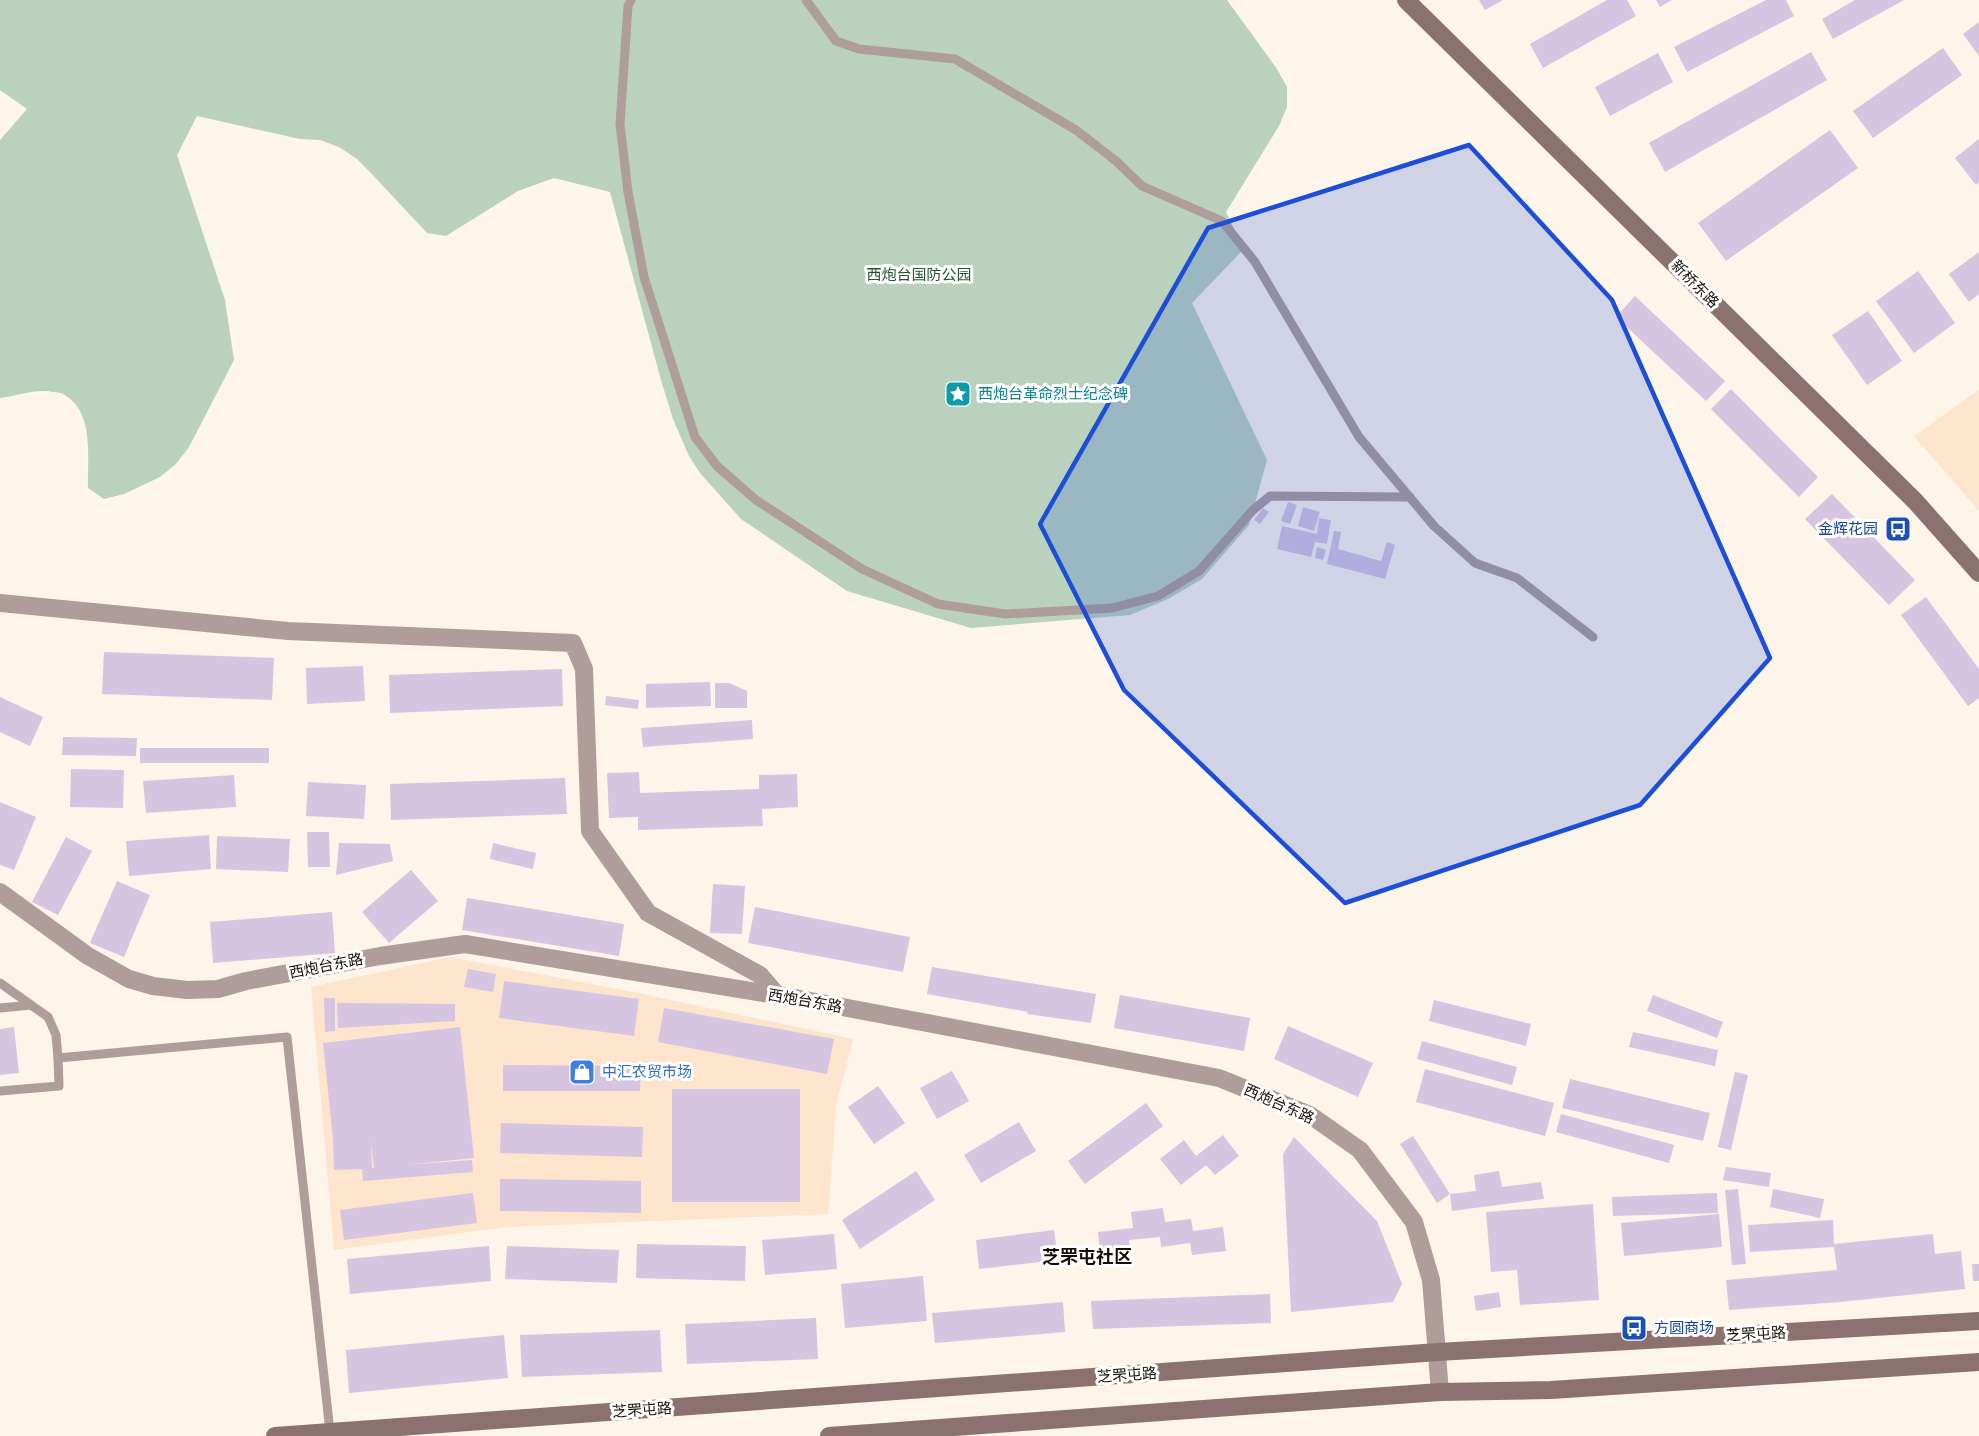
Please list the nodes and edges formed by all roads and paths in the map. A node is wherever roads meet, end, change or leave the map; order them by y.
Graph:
1 (631, 0) edge
2 (806, 0) edge
3 (1406, 0) edge
4 (1410, 498) junction
5 (1979, 573) edge
6 (0, 603) edge
7 (1593, 636) dead end
8 (0, 892) edge
9 (0, 984) edge
10 (778, 996) junction
11 (31, 1005) junction
12 (0, 1008) edge
13 (58, 1058) junction
14 (0, 1091) edge
15 (1979, 1321) edge
16 (1438, 1352) junction
17 (1979, 1362) edge
18 (1440, 1392) junction
19 (330, 1432) junction
20 (275, 1436) edge
21 (829, 1436) edge

1 - 4 lane
2 - 4 lane
3 - 5 main road, 新桥东路
4 - 7 lane
6 - 10 street
8 - 10 street, 西炮台东路
9 - 11 lane
10 - 16 street, 西炮台东路
11 - 12 lane
11 - 13 lane
13 - 14 lane
13 - 19 lane
15 - 16 main road, 芝罘屯路
16 - 18 street, 西炮台东路
16 - 19 main road, 芝罘屯路
17 - 18 main road
18 - 21 main road
19 - 20 main road, 芝罘屯路

